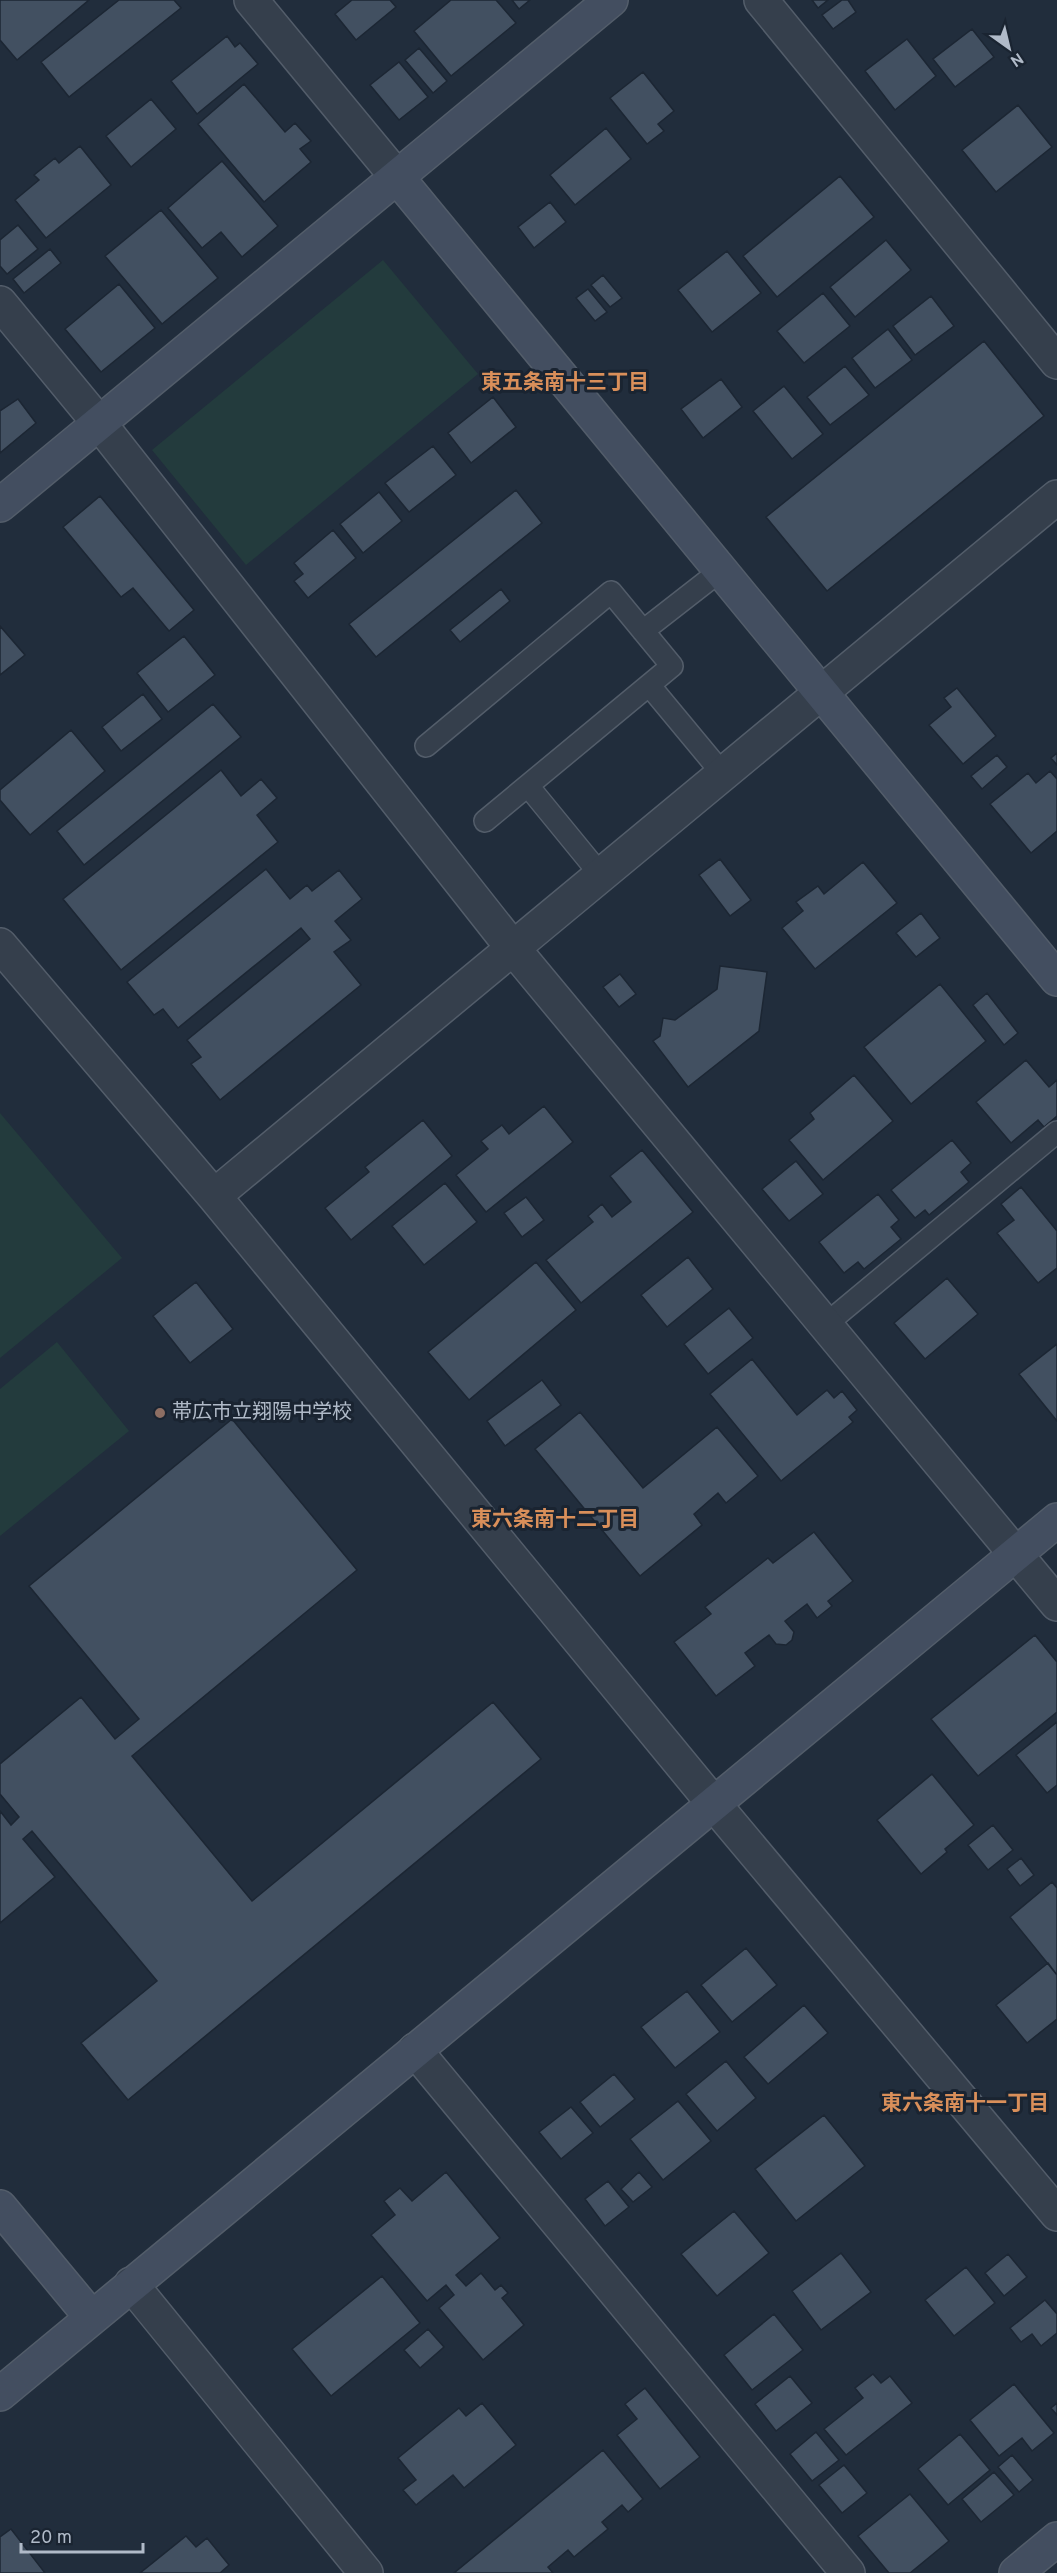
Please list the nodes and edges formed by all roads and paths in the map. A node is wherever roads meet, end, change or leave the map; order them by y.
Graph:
1 (251, 0) edge
2 (611, 0) edge
3 (761, 0) edge
4 (397, 177) junction
5 (0, 303) edge
6 (1057, 362) edge
7 (99, 423) junction
8 (1057, 497) edge
9 (0, 505) edge
10 (720, 571) junction
11 (644, 631) junction
12 (649, 685) junction
13 (819, 693) junction
14 (426, 746) dead end
15 (722, 773) junction
16 (528, 786) junction
17 (485, 821) dead end
18 (600, 874) junction
19 (0, 945) edge
20 (512, 947) junction
21 (1057, 979) edge
22 (1057, 1132) edge
23 (214, 1196) junction
24 (825, 1325) junction
25 (1057, 1520) edge
26 (1016, 1555) junction
27 (1057, 1604) edge
28 (714, 1804) junction
29 (415, 2050) junction
30 (1057, 2214) edge
31 (3, 2218) edge
32 (131, 2284) junction
33 (92, 2318) junction
34 (0, 2394) edge
35 (1057, 2539) edge
36 (366, 2573) edge
37 (848, 2573) edge
38 (1016, 2573) edge

1 - 4 street
2 - 4 street
3 - 6 street
4 - 7 street
4 - 10 street
5 - 7 street
7 - 9 street
7 - 20 street
8 - 13 street
10 - 11 lane
10 - 13 street
11 - 12 lane
11 - 14 lane
12 - 15 lane
12 - 16 lane
13 - 15 street
13 - 21 street
15 - 18 street
16 - 17 lane
16 - 18 lane
18 - 20 street
19 - 23 street
20 - 23 street
20 - 24 street
22 - 24 lane
23 - 28 street
24 - 26 street
25 - 26 street
26 - 27 street
26 - 28 street
28 - 29 street
28 - 30 street
29 - 32 street
29 - 37 street
31 - 33 street
32 - 33 street
32 - 36 street
33 - 34 street
35 - 38 street

